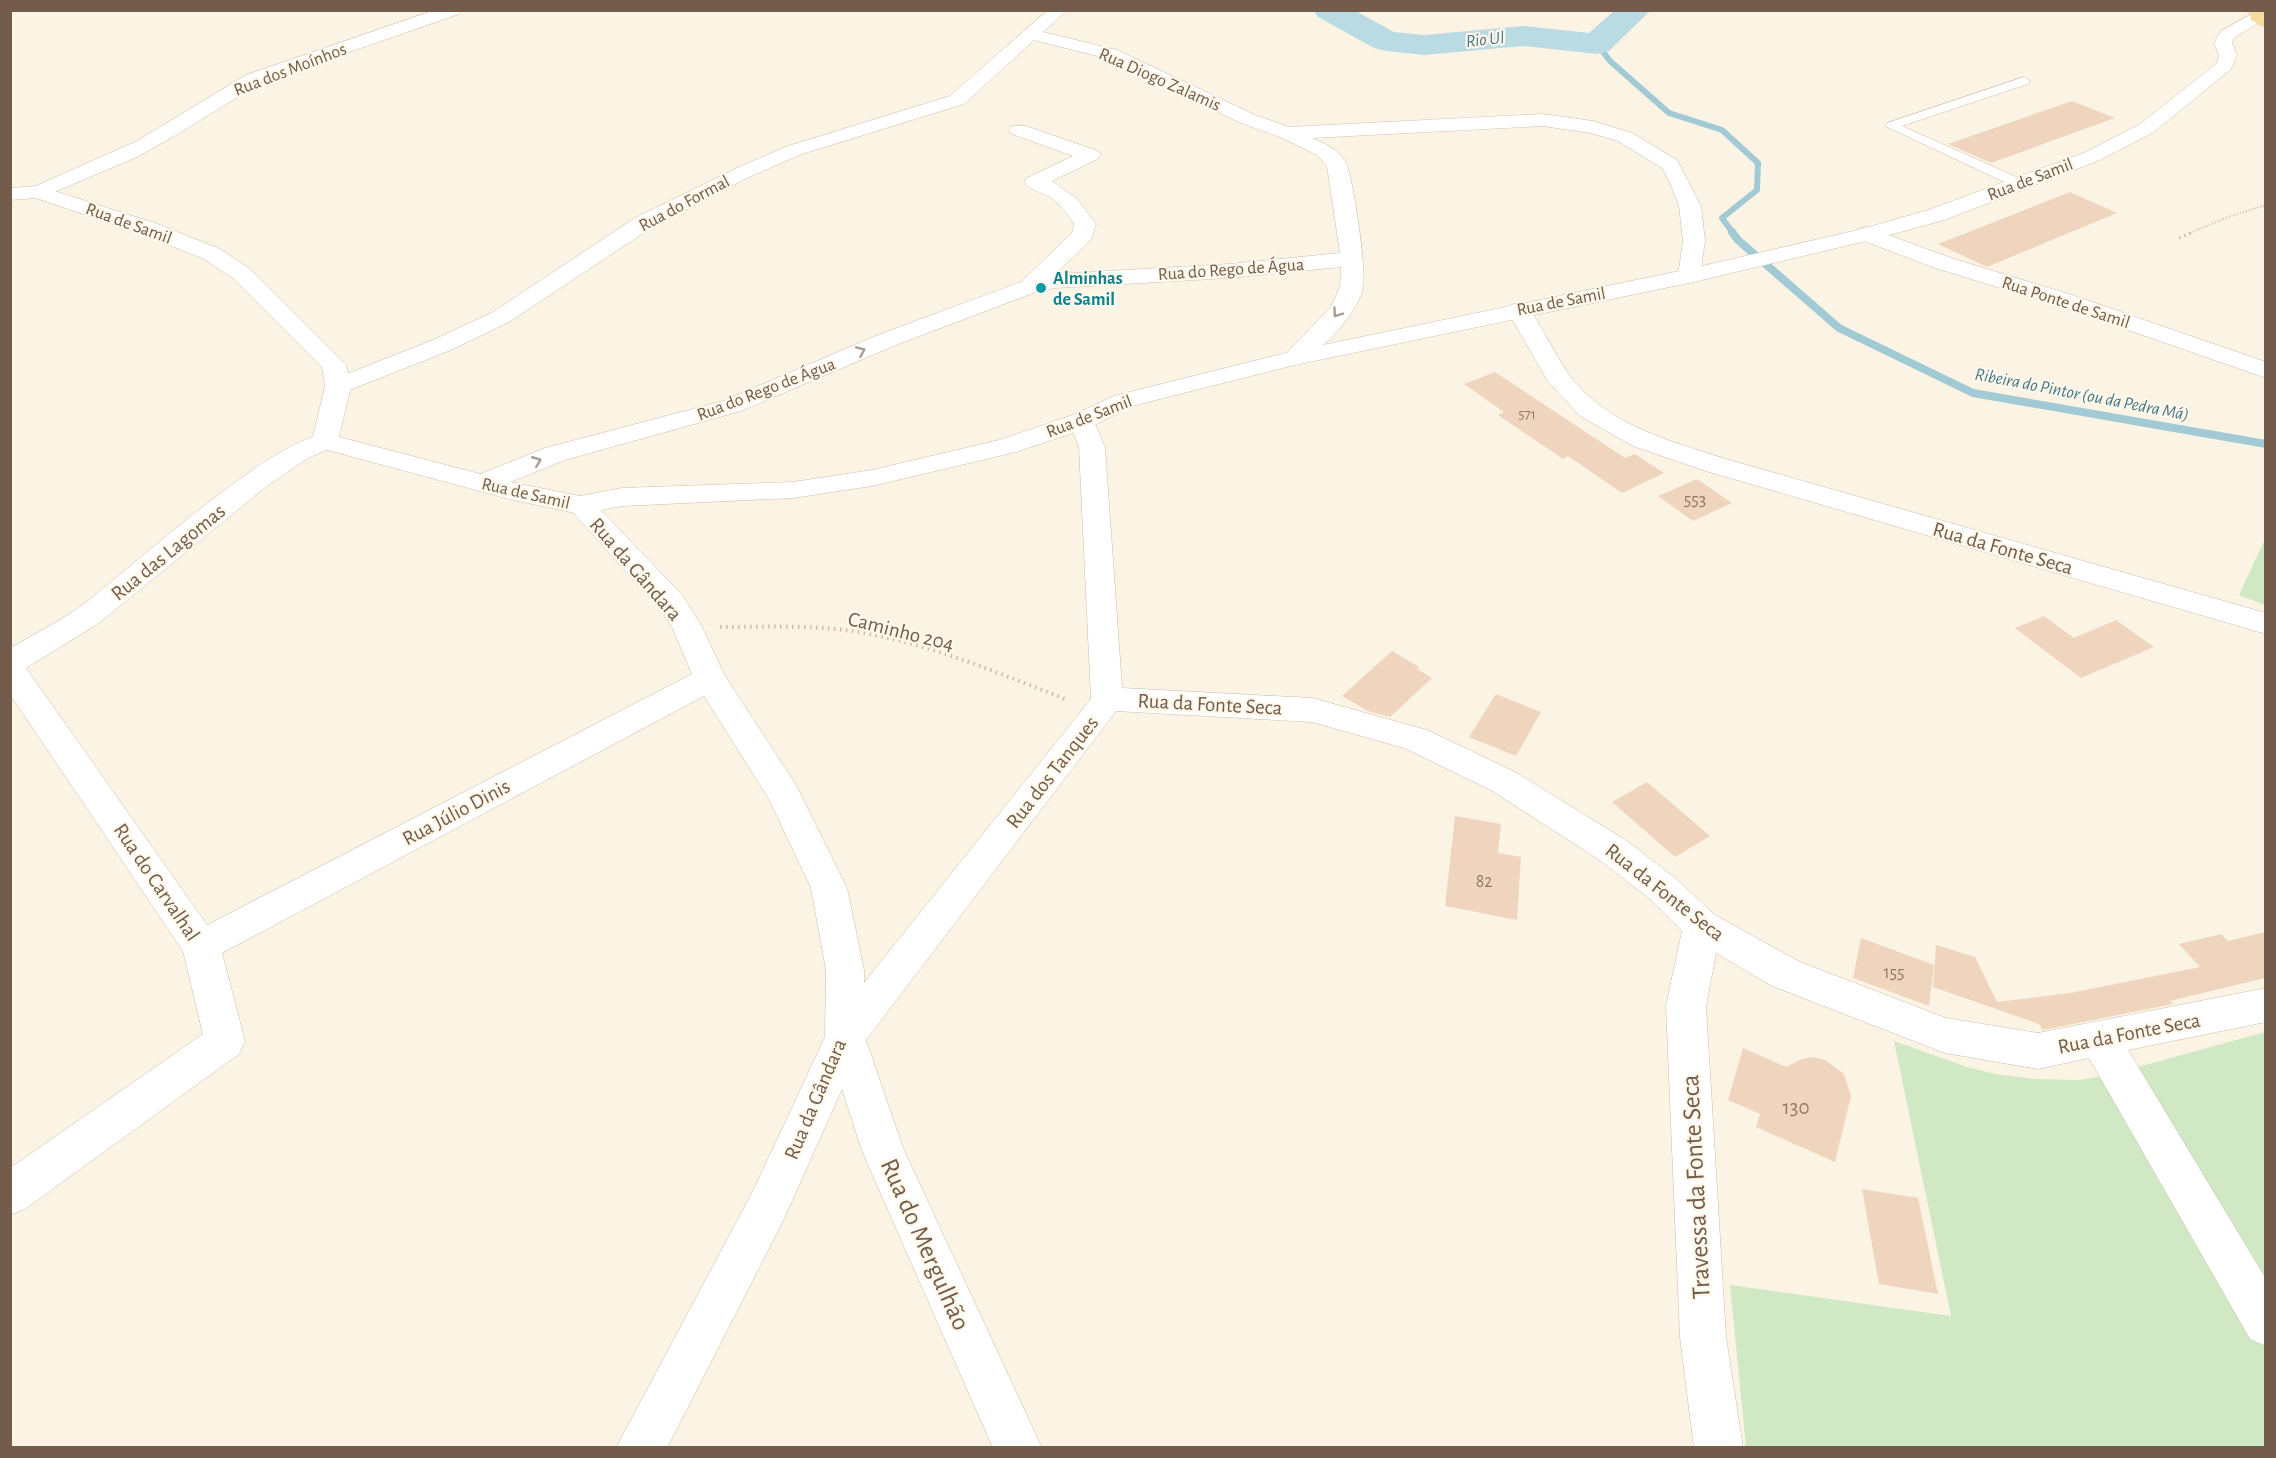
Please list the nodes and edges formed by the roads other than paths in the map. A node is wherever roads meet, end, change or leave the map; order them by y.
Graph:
1 (453, 10) edge
2 (1059, 10) edge
3 (2259, 18) edge
4 (1030, 34) junction
5 (2024, 81) dead end
6 (1019, 130) dead end
7 (1287, 133) junction
8 (2018, 183) junction
9 (38, 192) junction
10 (10, 194) edge
11 (1867, 234) junction
12 (1351, 259) junction
13 (1689, 276) junction
14 (1029, 287) junction
15 (1519, 310) junction
16 (1294, 358) junction
17 (2265, 371) edge
18 (339, 386) junction
19 (1082, 421) junction
20 (325, 441) junction
21 (483, 483) junction
22 (580, 505) junction
23 (2265, 624) edge
24 (10, 663) edge
25 (10, 669) edge
26 (710, 679) junction
27 (1103, 706) junction
28 (1702, 926) junction
29 (201, 946) junction
30 (2265, 1005) edge
31 (844, 1037) junction
32 (2100, 1040) junction
33 (10, 1194) edge
34 (2265, 1323) edge
35 (640, 1448) edge
36 (1018, 1448) edge
37 (1719, 1448) edge

1 - 9 street, Rua dos Moínhos
2 - 4 street
3 - 8 street, Rua de Samil
4 - 7 street, Rua Diogo Zalamis
4 - 18 street, Rua do Formal
5 - 8 lane
6 - 14 street
7 - 12 street
7 - 13 street
8 - 11 street, Rua de Samil
9 - 10 street, Rua de Samil
9 - 18 street, Rua de Samil
11 - 13 street, Rua de Samil
11 - 17 street, Rua Ponte de Samil
12 - 14 street, Rua do Rego de Água
12 -> 16 street
13 - 15 street, Rua de Samil
21 -> 14 street, Rua do Rego de Água
15 - 16 street, Rua de Samil
15 - 23 street, Rua da Fonte Seca
16 - 19 street, Rua de Samil
18 - 20 street
19 - 22 street, Rua de Samil
19 - 27 street, Rua dos Tanques
20 - 21 street, Rua de Samil
20 - 24 street, Rua das Lagomas
21 - 22 street, Rua de Samil
22 - 26 street, Rua da Gândara
25 - 29 street, Rua do Carvalhal
26 - 29 street, Rua Júlio Dinis
26 - 31 street, Rua da Gândara
27 - 28 street, Rua da Fonte Seca
27 - 31 street, Rua dos Tanques
28 - 32 street, Rua da Fonte Seca
28 - 37 street, Travessa da Fonte Seca
29 - 33 street, Rua do Carvalhal
30 - 32 street, Rua da Fonte Seca
31 - 35 street, Rua da Gândara
31 - 36 street, Rua do Mergulhão
32 - 34 street

